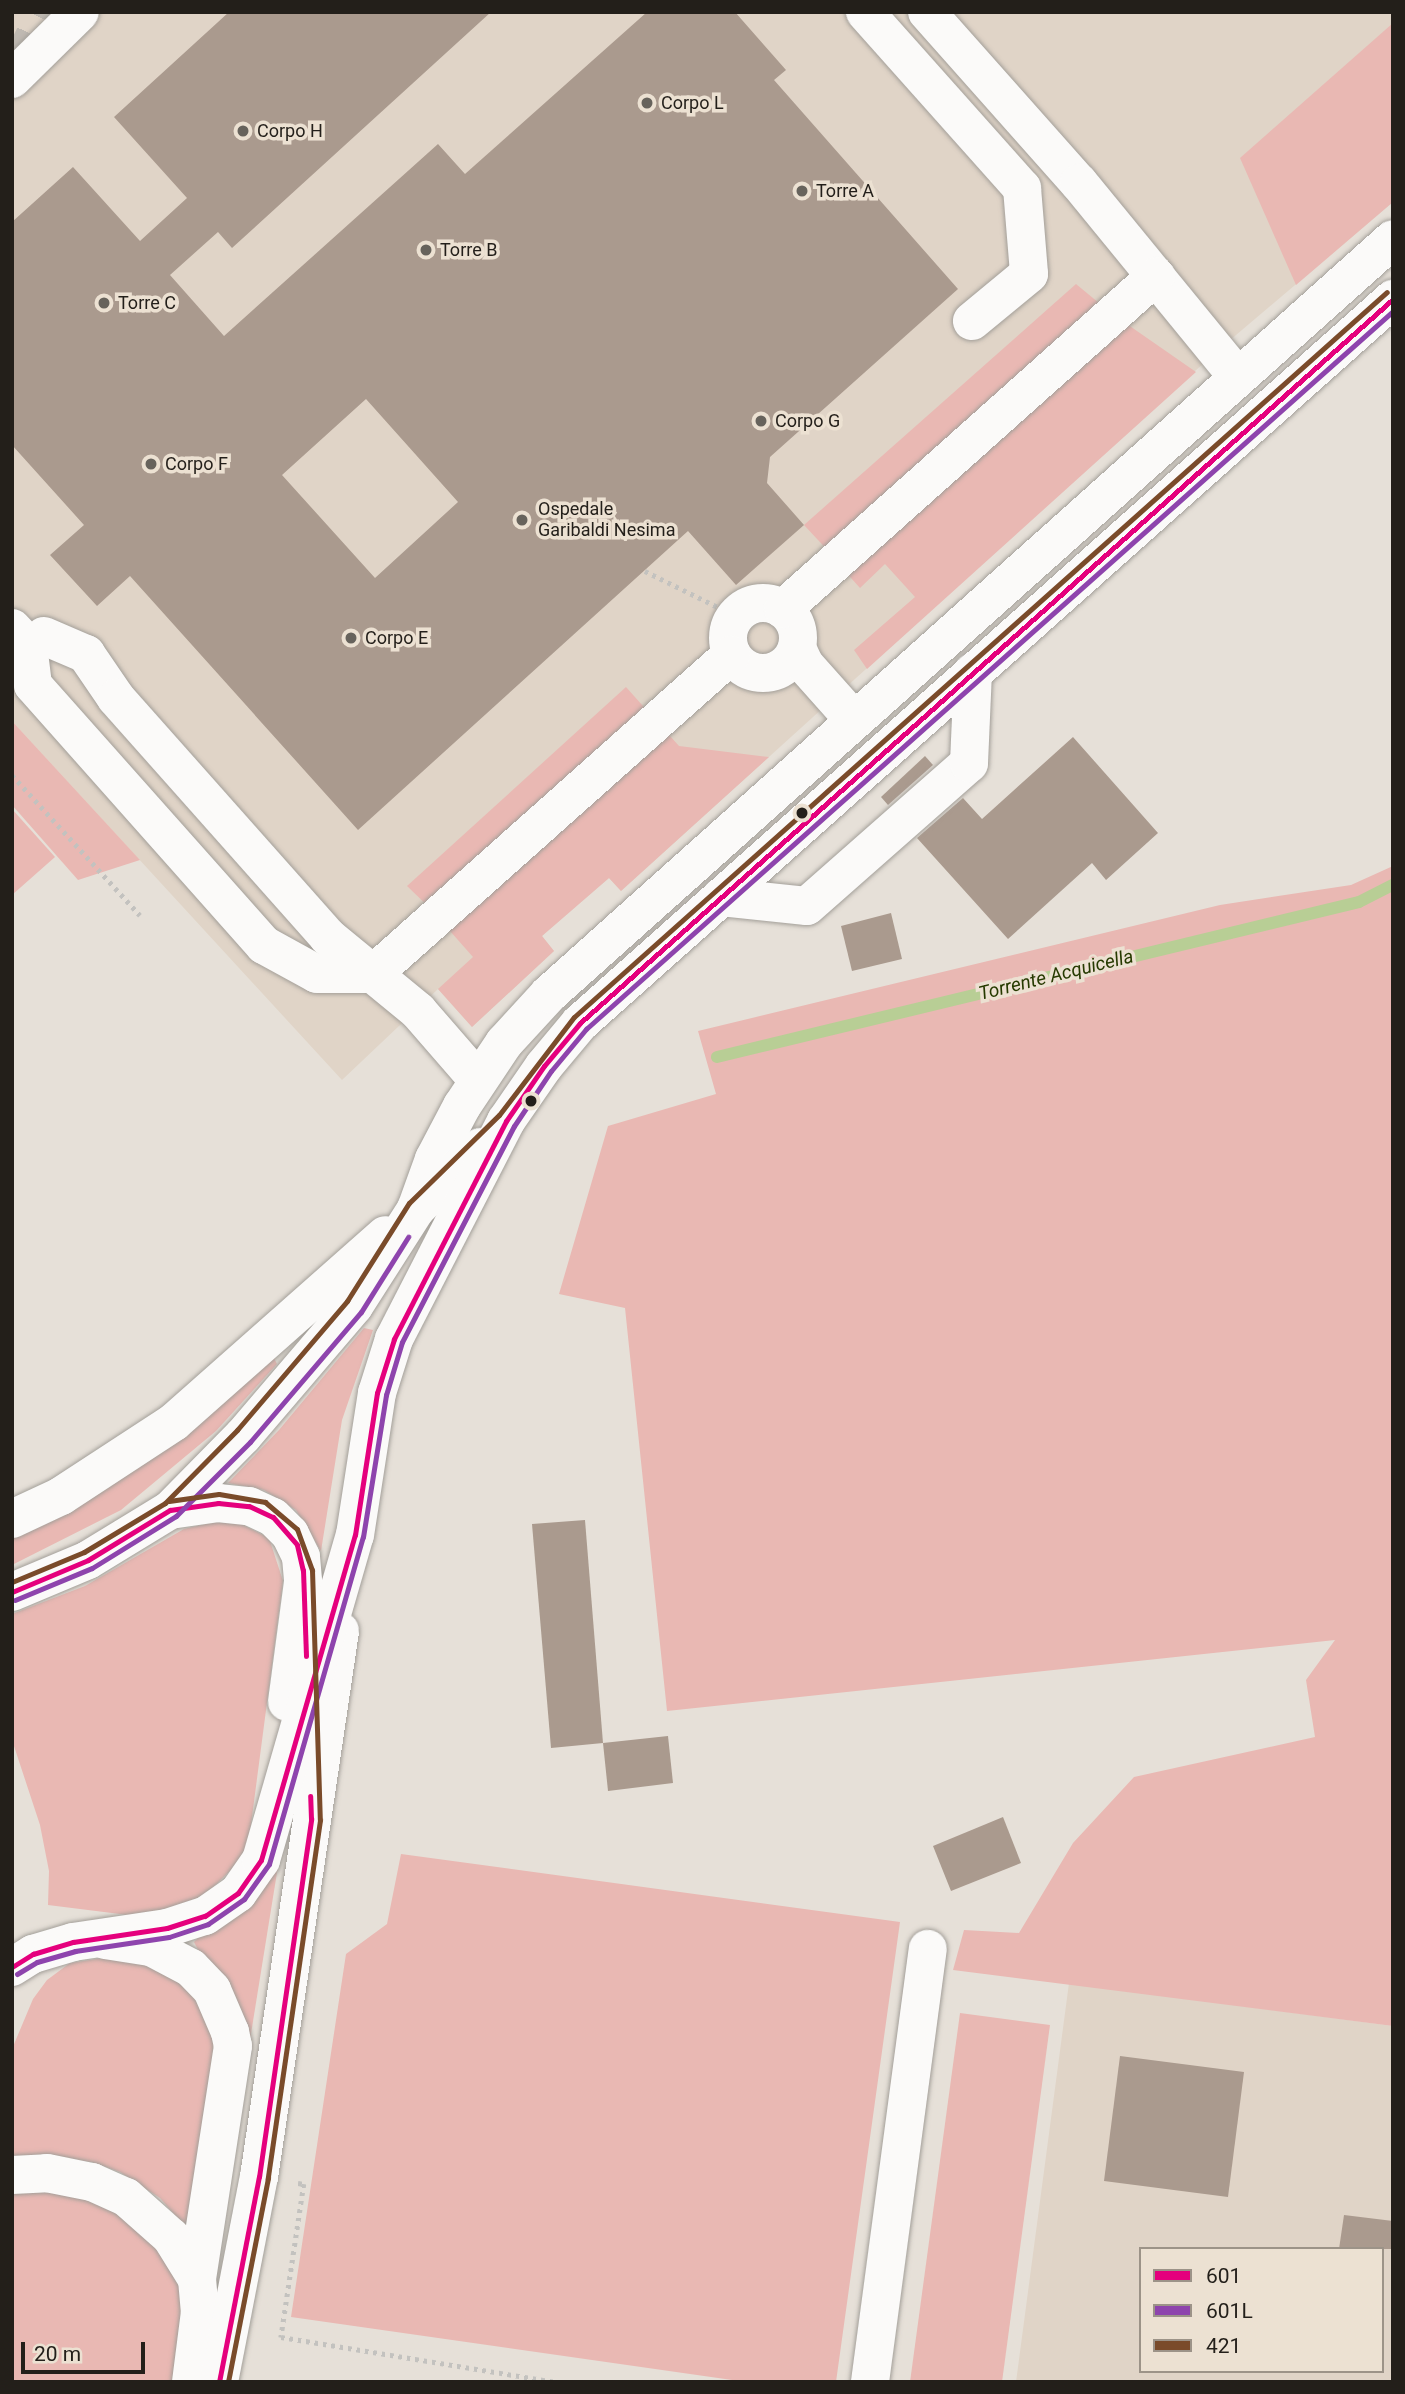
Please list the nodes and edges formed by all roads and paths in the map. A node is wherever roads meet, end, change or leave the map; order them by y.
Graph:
1 (80, 12) edge
2 (865, 12) edge
3 (927, 12) edge
4 (12, 79) edge
5 (1393, 239) edge
6 (1156, 276) junction
7 (1393, 299) edge
8 (972, 321) dead end
9 (1237, 376) junction
10 (645, 571) dead end
11 (783, 609) junction
12 (736, 616) junction
13 (28, 632) edge
14 (731, 655) junction
15 (788, 659) junction
16 (973, 672) junction
17 (848, 725) junction
18 (12, 775) edge
19 (721, 897) junction
20 (140, 915) dead end
21 (373, 974) junction
22 (478, 1080) junction
23 (506, 1121) junction
24 (416, 1209) junction
25 (170, 1510) junction
26 (12, 1520) edge
27 (355, 1535) junction
28 (303, 1582) junction
29 (12, 1592) edge
30 (307, 1703) junction
31 (311, 1819) junction
32 (269, 1837) junction
33 (100, 1939) junction
34 (928, 1949) dead end
35 (12, 1967) edge
36 (12, 2175) edge
37 (259, 2177) junction
38 (197, 2279) junction
39 (191, 2382) edge
40 (219, 2382) edge
41 (557, 2382) edge
42 (870, 2382) edge

1 - 4 main road
2 - 8 main road
3 - 6 main road
5 - 9 main road
6 - 9 main road
6 - 11 main road
7 - 16 main road
9 - 17 main road
10 - 12 path
11 - 12 main road
11 - 15 main road
12 - 14 main road
13 - 21 main road
13 - 21 main road
14 - 15 main road
14 - 21 main road
15 - 17 main road
16 - 19 main road
16 - 19 main road
17 - 22 main road
18 - 20 path
19 - 23 main road
21 - 22 main road
22 - 24 main road
23 - 24 main road
23 - 27 main road
24 - 25 main road
24 - 26 main road
25 - 28 main road
25 - 29 main road
27 - 30 main road
27 - 31 main road
28 - 30 main road
28 - 32 main road
30 - 31 main road
30 - 32 main road
31 - 37 main road
32 - 33 main road
33 - 35 main road
33 - 38 main road
34 - 42 main road
36 - 38 main road
37 - 40 main road
37 - 41 path
38 - 39 main road

